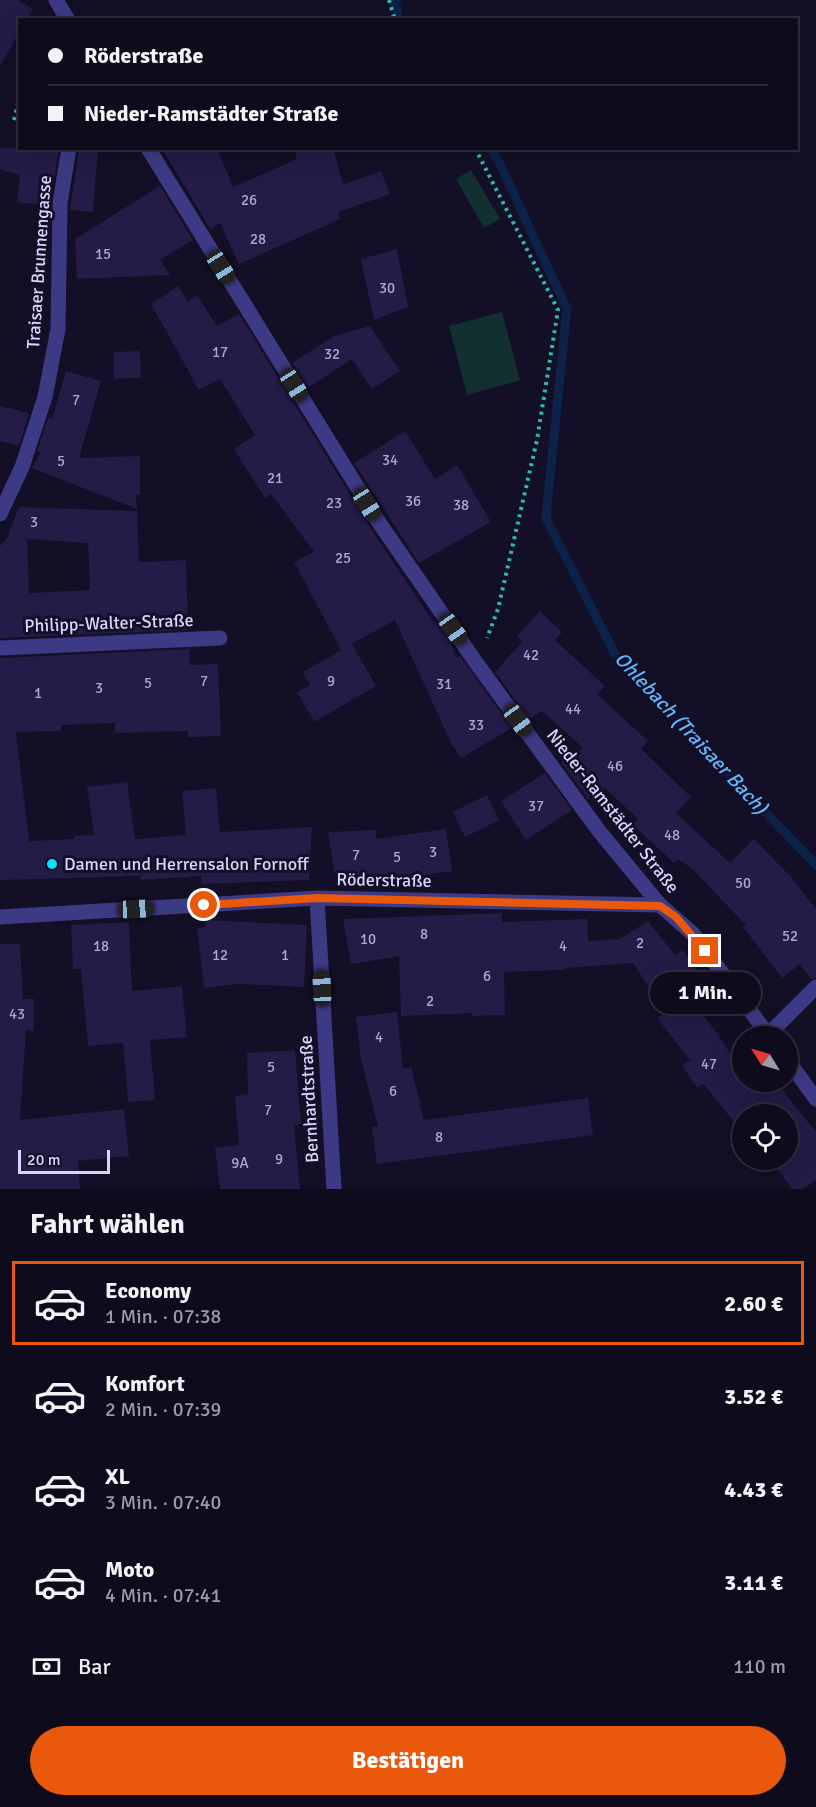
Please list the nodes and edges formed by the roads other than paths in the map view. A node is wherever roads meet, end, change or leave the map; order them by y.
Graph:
1 (56, 0) edge
2 (67, 18) edge
3 (69, 150) edge
4 (149, 150) edge
5 (0, 514) edge
6 (220, 638) dead end
7 (0, 648) edge
8 (317, 898) junction
9 (660, 906) junction
10 (0, 917) edge
11 (816, 987) edge
12 (761, 1026) edge
13 (778, 1026) edge
14 (798, 1075) edge
15 (816, 1099) edge
16 (334, 1189) edge

1 - 2 street
3 - 5 street, Traisaer Brunnengasse
4 - 9 street, Nieder-Ramstädter Straße
6 - 7 street, Philipp-Walter-Straße
8 - 9 street, Röderstraße
8 - 10 street, Röderstraße
8 - 16 street, Bernhardtstraße
9 - 12 street, Nieder-Ramstädter Straße
11 - 13 street, Nieder-Ramstädter Straße
14 - 15 street

